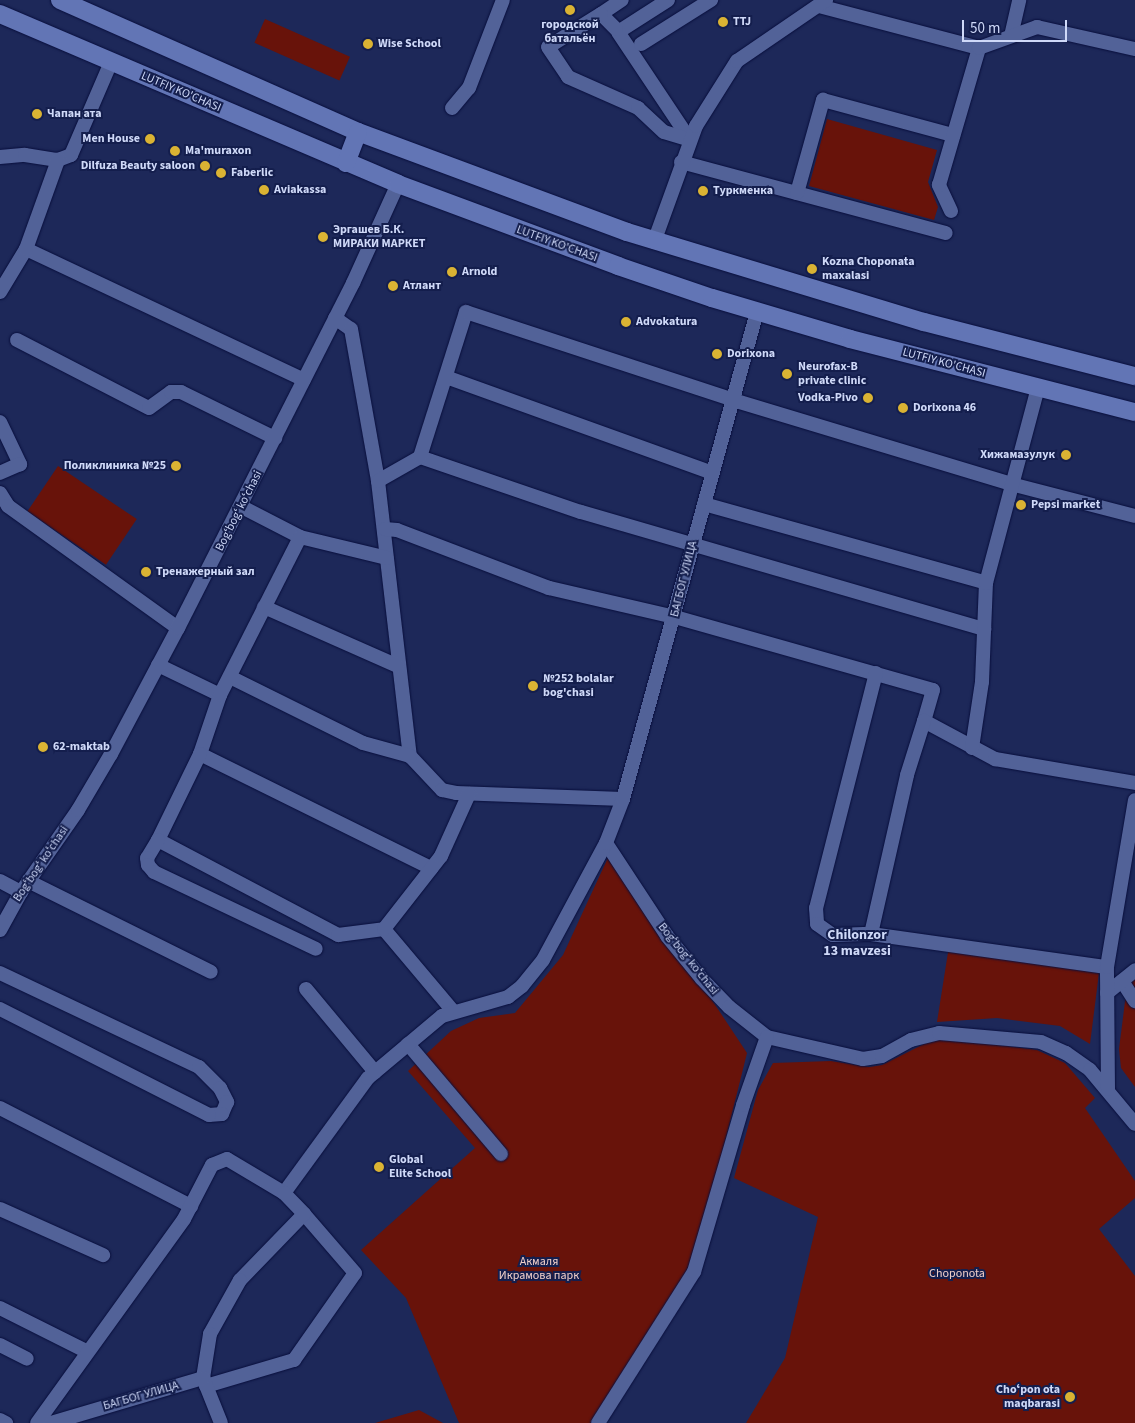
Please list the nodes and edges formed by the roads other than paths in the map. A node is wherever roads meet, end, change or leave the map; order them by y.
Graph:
1 (60, 0) edge
2 (503, 0) edge
3 (622, 0) edge
4 (668, 0) edge
5 (711, 0) edge
6 (1019, 0) edge
7 (822, 3) edge
8 (0, 14) edge
9 (601, 14) junction
10 (616, 28) dead end
11 (1011, 36) junction
12 (641, 44) dead end
13 (979, 48) junction
14 (1135, 49) edge
15 (111, 62) junction
16 (452, 108) dead end
17 (358, 132) junction
18 (953, 135) junction
19 (690, 140) junction
20 (0, 157) edge
21 (58, 160) junction
22 (681, 162) junction
23 (346, 163) junction
24 (398, 184) junction
25 (797, 193) junction
26 (951, 211) dead end
27 (946, 233) dead end
28 (654, 242) junction
29 (26, 249) junction
30 (0, 292) edge
31 (757, 312) junction
32 (335, 318) junction
33 (17, 340) dead end
34 (1135, 376) edge
35 (446, 377) junction
36 (304, 380) junction
37 (1038, 388) junction
38 (733, 400) junction
39 (1135, 412) edge
40 (0, 422) edge
41 (275, 438) junction
42 (420, 457) junction
43 (0, 473) edge
44 (712, 473) junction
45 (378, 481) junction
46 (1011, 484) junction
47 (0, 493) edge
48 (704, 504) junction
49 (242, 508) junction
50 (1135, 516) edge
51 (385, 529) junction
52 (300, 537) junction
53 (693, 545) junction
54 (388, 558) junction
55 (986, 583) junction
56 (264, 607) junction
57 (675, 617) junction
58 (178, 628) junction
59 (984, 629) junction
60 (158, 665) junction
61 (398, 666) junction
62 (876, 673) junction
63 (230, 677) junction
64 (220, 696) junction
65 (924, 721) junction
66 (972, 748) junction
67 (200, 754) junction
68 (410, 756) junction
69 (1135, 783) edge
70 (469, 794) junction
71 (623, 799) junction
72 (1135, 800) edge
73 (158, 840) junction
74 (606, 843) junction
75 (431, 868) junction
76 (0, 880) edge
77 (25, 886) junction
78 (384, 929) junction
79 (0, 930) edge
80 (871, 934) junction
81 (316, 949) dead end
82 (1107, 967) junction
83 (1135, 970) edge
84 (211, 972) dead end
85 (0, 973) edge
86 (1122, 981) junction
87 (306, 989) dead end
88 (1107, 993) junction
89 (1135, 1001) edge
90 (0, 1009) edge
91 (453, 1011) junction
92 (767, 1037) junction
93 (408, 1044) junction
94 (375, 1072) junction
95 (1108, 1089) junction
96 (0, 1108) edge
97 (1135, 1124) edge
98 (501, 1154) dead end
99 (284, 1193) junction
100 (191, 1206) junction
101 (0, 1209) edge
102 (304, 1214) junction
103 (103, 1254) dead end
104 (0, 1308) edge
105 (0, 1345) edge
106 (88, 1352) junction
107 (27, 1359) dead end
108 (205, 1382) junction
109 (0, 1420) edge
110 (6, 1423) edge
111 (37, 1423) edge
112 (51, 1423) edge
113 (221, 1423) edge
114 (598, 1423) edge

1 - 17 main road
2 - 16 street
3 - 9 street
4 - 19 street
5 - 12 street
6 - 11 street
7 - 13 street
7 - 19 street
8 - 15 main road, LUTFIY KO'CHASI
9 - 10 street
9 - 19 street
11 - 13 street
11 - 14 street
13 - 18 street
15 - 21 street
15 - 23 main road, LUTFIY KO'CHASI
17 - 23 main road
17 - 28 main road
18 - 25 street
18 - 26 street
19 - 22 street
20 - 21 street
21 - 29 street
22 - 25 street
22 - 28 street
23 - 24 main road, LUTFIY KO'CHASI
24 - 31 main road, LUTFIY KO'CHASI
24 - 32 street, Bogʻbogʻ koʻchasi
25 - 27 street
28 - 34 main road
29 - 30 street
29 - 36 street
31 - 37 main road, LUTFIY KO'CHASI
31 - 38 street, БАГБОГ УЛИЦА
32 - 36 street, Bogʻbogʻ koʻchasi
32 - 45 street
33 - 41 street
35 - 38 street
35 - 42 street
35 - 44 street
36 - 41 street, Bogʻbogʻ koʻchasi
37 - 39 main road, LUTFIY KO'CHASI
37 - 46 street
38 - 44 street, БАГБОГ УЛИЦА
38 - 46 street
40 - 43 street
41 - 49 street, Bogʻbogʻ koʻchasi
42 - 45 street
42 - 53 street
44 - 48 street, БАГБОГ УЛИЦА
45 - 51 street
46 - 50 street
46 - 55 street
47 - 58 street
48 - 53 street, БАГБОГ УЛИЦА
48 - 55 street
49 - 52 street
49 - 58 street, Bogʻbogʻ koʻchasi
51 - 54 street
51 - 57 street
52 - 54 street
52 - 56 street
53 - 57 street, БАГБОГ УЛИЦА
53 - 59 street
54 - 61 street
55 - 59 street
56 - 61 street
56 - 63 street
57 - 62 street
57 - 71 street, БАГБОГ УЛИЦА
58 - 60 street, Bogʻbogʻ koʻchasi
59 - 66 street
60 - 64 street
60 - 77 street, Bogʻbogʻ koʻchasi
61 - 68 street
62 - 65 street
62 - 80 street
63 - 64 street
63 - 68 street
64 - 67 street
65 - 66 street
65 - 80 street
66 - 69 street
67 - 73 street
67 - 75 street
68 - 70 street
70 - 71 street
70 - 75 street
71 - 74 street, БАГБОГ УЛИЦА
72 - 82 street
73 - 78 street
73 - 81 street
74 - 91 street, БАГБОГ УЛИЦА
74 - 92 street, Bogʻbogʻ koʻchasi
75 - 78 street
76 - 77 street
77 - 79 street, Bogʻbogʻ koʻchasi
77 - 84 street
78 - 91 street
80 - 82 street
82 - 88 street
83 - 86 street
85 - 90 street
86 - 88 street
86 - 89 street
87 - 94 street
88 - 95 street
91 - 93 street, БАГБОГ УЛИЦА
92 - 95 street
92 - 114 street
93 - 94 street, БАГБОГ УЛИЦА
93 - 98 street
94 - 99 street, БАГБОГ УЛИЦА
95 - 97 street
96 - 100 street
99 - 100 street
99 - 102 street
100 - 106 street
101 - 103 street
102 - 108 street
102 - 108 street, БАГБОГ УЛИЦА
104 - 106 street
105 - 107 street
106 - 111 street
108 - 112 street, БАГБОГ УЛИЦА
108 - 113 street
109 - 110 street

